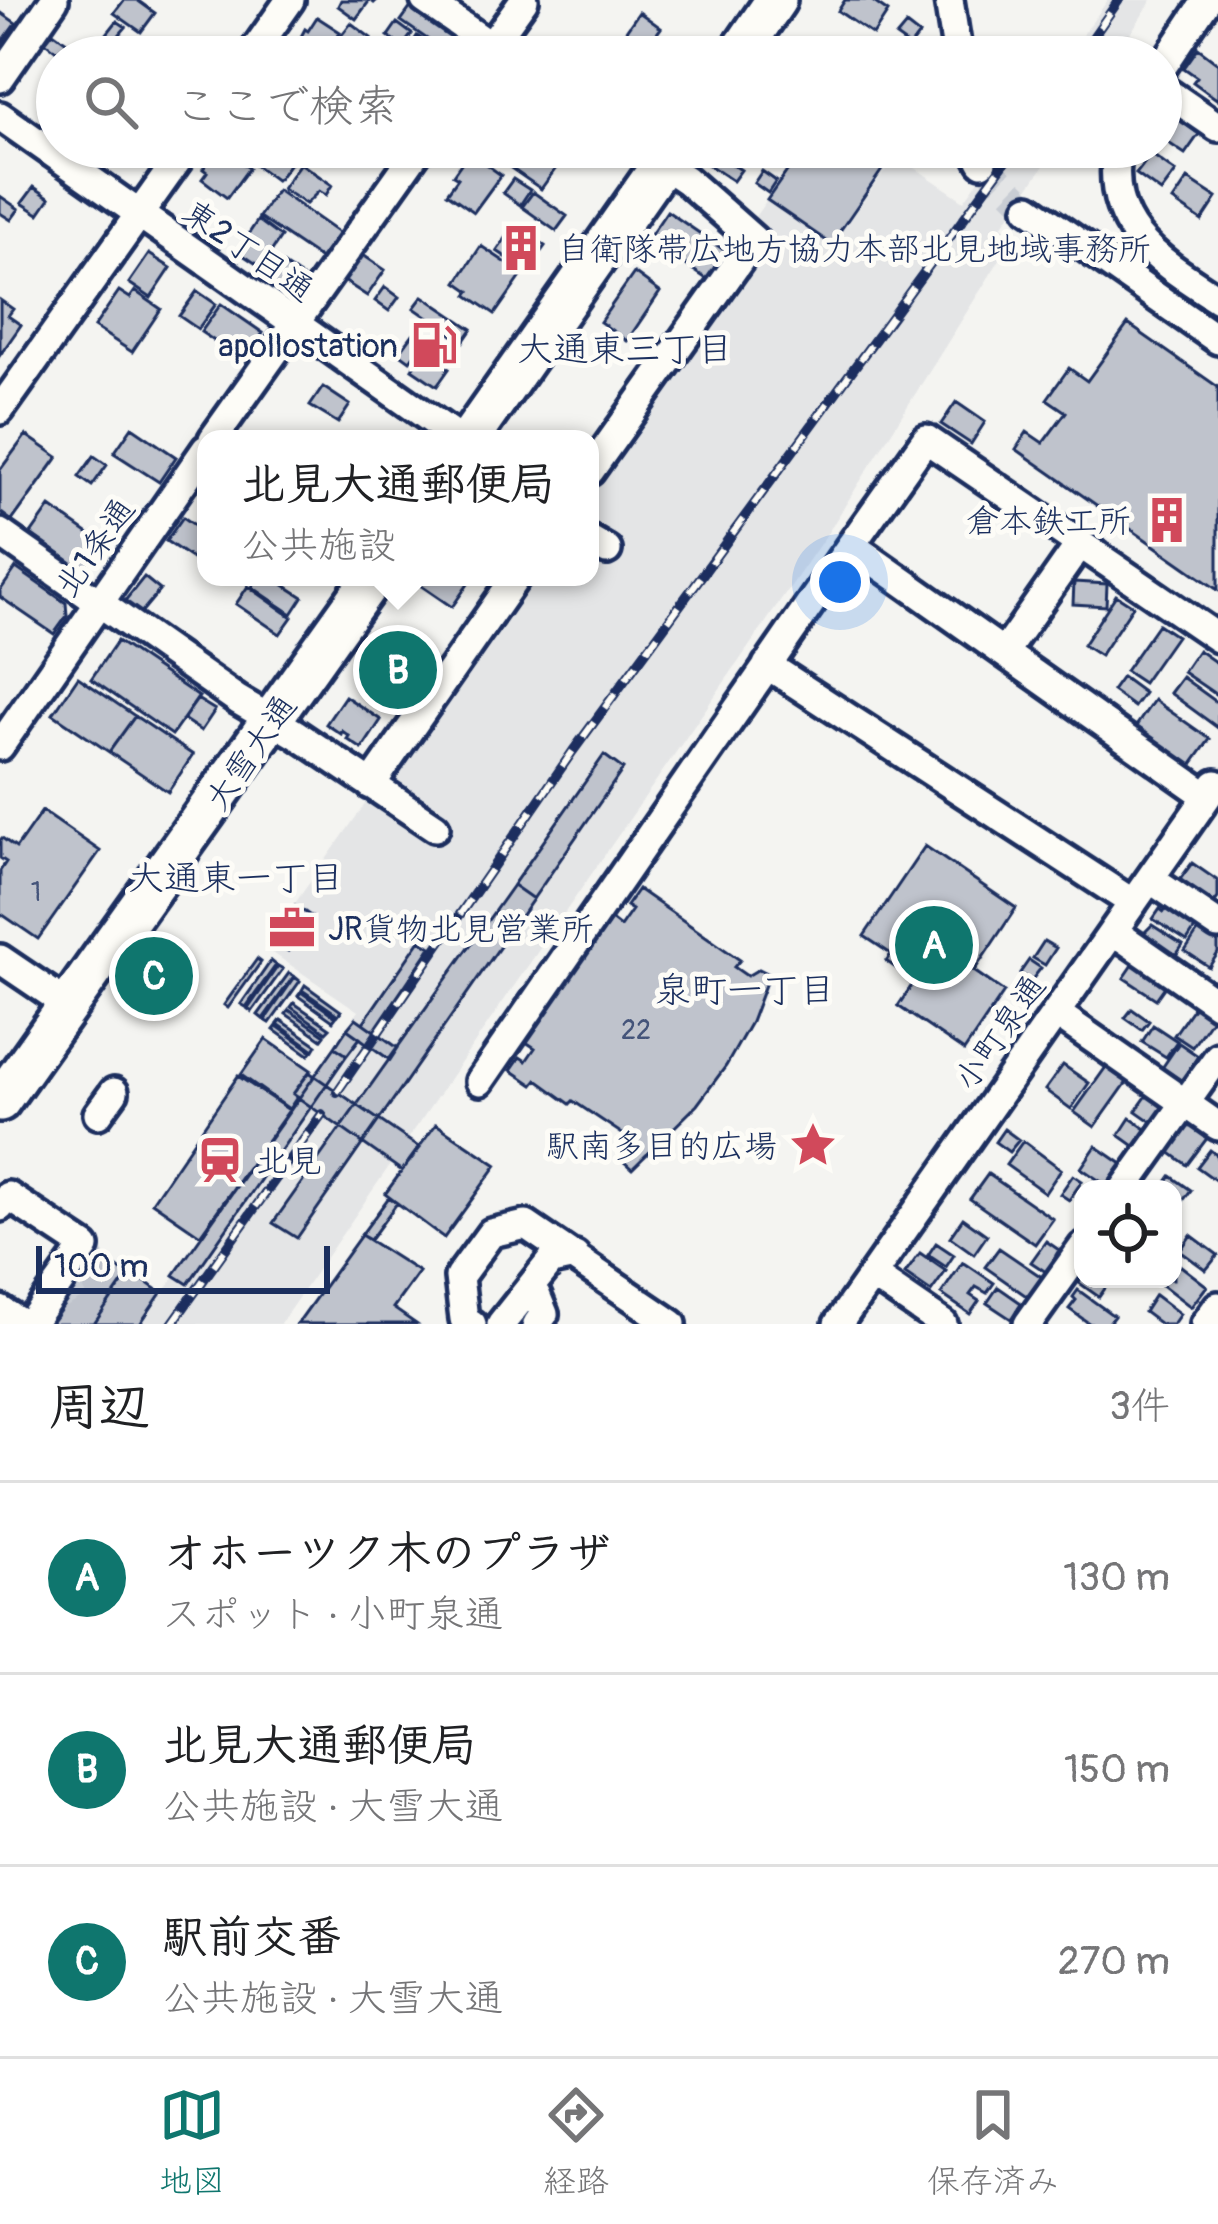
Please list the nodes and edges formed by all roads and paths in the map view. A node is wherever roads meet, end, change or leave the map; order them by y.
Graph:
1 (54, 0) edge
2 (290, 0) edge
3 (425, 0) edge
4 (524, 0) edge
5 (776, 0) edge
6 (949, 0) edge
7 (1208, 0) edge
8 (265, 36) edge
9 (472, 36) edge
10 (504, 36) edge
11 (751, 36) edge
12 (955, 36) edge
13 (1182, 38) edge
14 (0, 78) edge
15 (1182, 103) edge
16 (0, 116) edge
17 (1218, 128) edge
18 (36, 142) edge
19 (72, 168) edge
20 (172, 168) edge
21 (404, 168) edge
22 (648, 168) edge
23 (674, 168) edge
24 (1118, 168) edge
25 (1029, 208) tunnel mouth
26 (139, 216) junction
27 (1218, 298) edge
28 (293, 325) junction
29 (1218, 340) edge
30 (0, 410) edge
31 (219, 430) edge
32 (446, 430) edge
33 (475, 430) edge
34 (599, 458) edge
35 (197, 462) edge
36 (0, 532) edge
37 (851, 544) junction
38 (1080, 544) junction
39 (367, 586) edge
40 (510, 586) edge
41 (98, 602) junction
42 (1218, 638) edge
43 (1005, 651) junction
44 (767, 665) junction
45 (272, 722) junction
46 (0, 746) edge
47 (371, 784) junction
48 (1213, 788) edge
49 (435, 827) dead end
50 (1150, 879) junction
51 (1133, 903) junction
52 (1218, 925) edge
53 (1113, 932) junction
54 (0, 959) edge
55 (1218, 1004) edge
56 (68, 1005) junction
57 (1056, 1013) junction
58 (1218, 1058) edge
59 (480, 1081) dead end
60 (0, 1101) edge
61 (1185, 1104) junction
62 (1218, 1126) edge
63 (1130, 1180) edge
64 (0, 1207) edge
65 (575, 1256) junction
66 (1074, 1259) edge
67 (873, 1276) junction
68 (532, 1285) junction
69 (1218, 1306) edge
70 (0, 1310) edge
71 (26, 1324) edge
72 (472, 1324) edge
73 (501, 1324) edge
74 (537, 1324) edge
75 (672, 1324) edge
76 (838, 1324) edge
77 (943, 1324) edge
78 (1028, 1324) edge
79 (1205, 1324) edge

1 - 14 street
2 - 8 street
3 - 9 street
4 - 10 street
5 - 11 highway
6 - 12 street
7 - 13 street
15 - 17 street
16 - 18 street, 東2丁目通
19 - 26 street, 東2丁目通
20 - 26 street
21 - 28 street
22 - 33 highway
23 - 34 street
24 - 27 street
25 - 29 street
26 - 28 street, 東2丁目通
26 - 30 street
28 - 31 street
28 - 32 street, 東2丁目通
35 - 41 street, 北1条通
36 - 41 street
37 - 38 street
37 - 43 street
37 - 44 street
38 - 42 street
38 - 43 street
39 - 45 highway, 大雪大通
40 - 47 street
41 - 45 street
41 - 46 street, 北1条通
43 - 48 street
44 - 51 street
44 - 59 street
45 - 47 street
45 - 56 highway, 大雪大通
47 - 49 street
48 - 50 street, 小町泉通
50 - 51 street, 小町泉通
50 - 52 street
51 - 53 street, 小町泉通
53 - 55 street
53 - 57 street, 小町泉通
54 - 56 street
56 - 60 highway, 大雪大通
57 - 61 street
57 - 67 street, 小町泉通
58 - 61 street
61 - 62 street
61 - 63 street
64 - 71 street
65 - 68 street
65 - 72 street
65 - 75 street
66 - 78 street
67 - 76 street, 小町泉通
67 - 77 street
68 - 73 street
68 - 74 street
69 - 79 street
70 - 71 street

